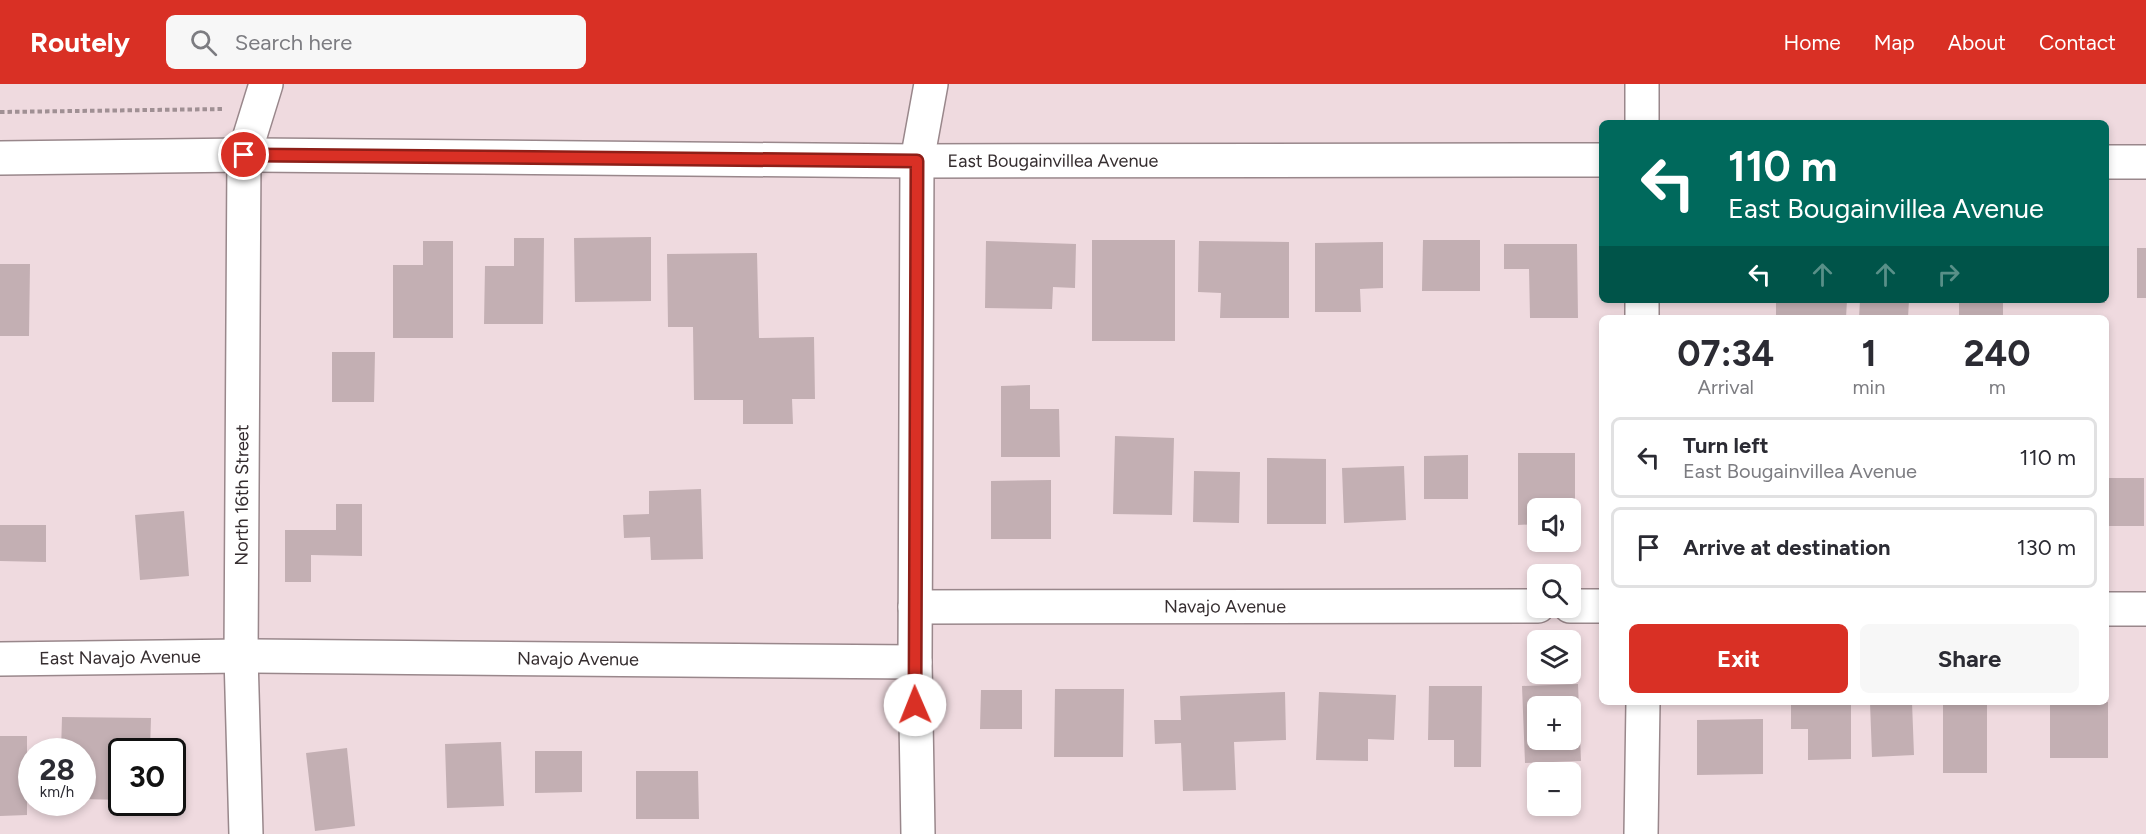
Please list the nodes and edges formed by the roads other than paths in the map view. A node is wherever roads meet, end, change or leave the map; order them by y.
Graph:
1 (931, 84) edge
2 (1642, 84) edge
3 (262, 96) edge
4 (1642, 120) edge
5 (244, 155) junction
6 (0, 158) edge
7 (1599, 160) edge
8 (917, 161) junction
9 (2109, 162) edge
10 (2146, 162) edge
11 (1527, 606) edge
12 (1581, 606) edge
13 (1599, 606) edge
14 (915, 607) junction
15 (2109, 609) edge
16 (2146, 609) edge
17 (241, 656) junction
18 (0, 658) edge
19 (915, 662) junction
20 (1642, 705) edge
21 (246, 834) edge
22 (918, 834) edge
23 (1641, 834) edge

1 - 8 street
2 - 4 street
3 - 5 street, North 16th Street
5 - 6 street, East Bougainvillea Avenue
5 - 8 street, East Bougainvillea Avenue
5 - 17 street, North 16th Street
7 - 8 street, East Bougainvillea Avenue
8 - 14 street
9 - 10 street
11 - 14 street, Navajo Avenue
12 - 13 street
14 - 19 street
15 - 16 street
17 - 18 street, East Navajo Avenue
17 - 19 street, Navajo Avenue
17 - 21 street, North 16th Street
19 - 22 street
20 - 23 street

